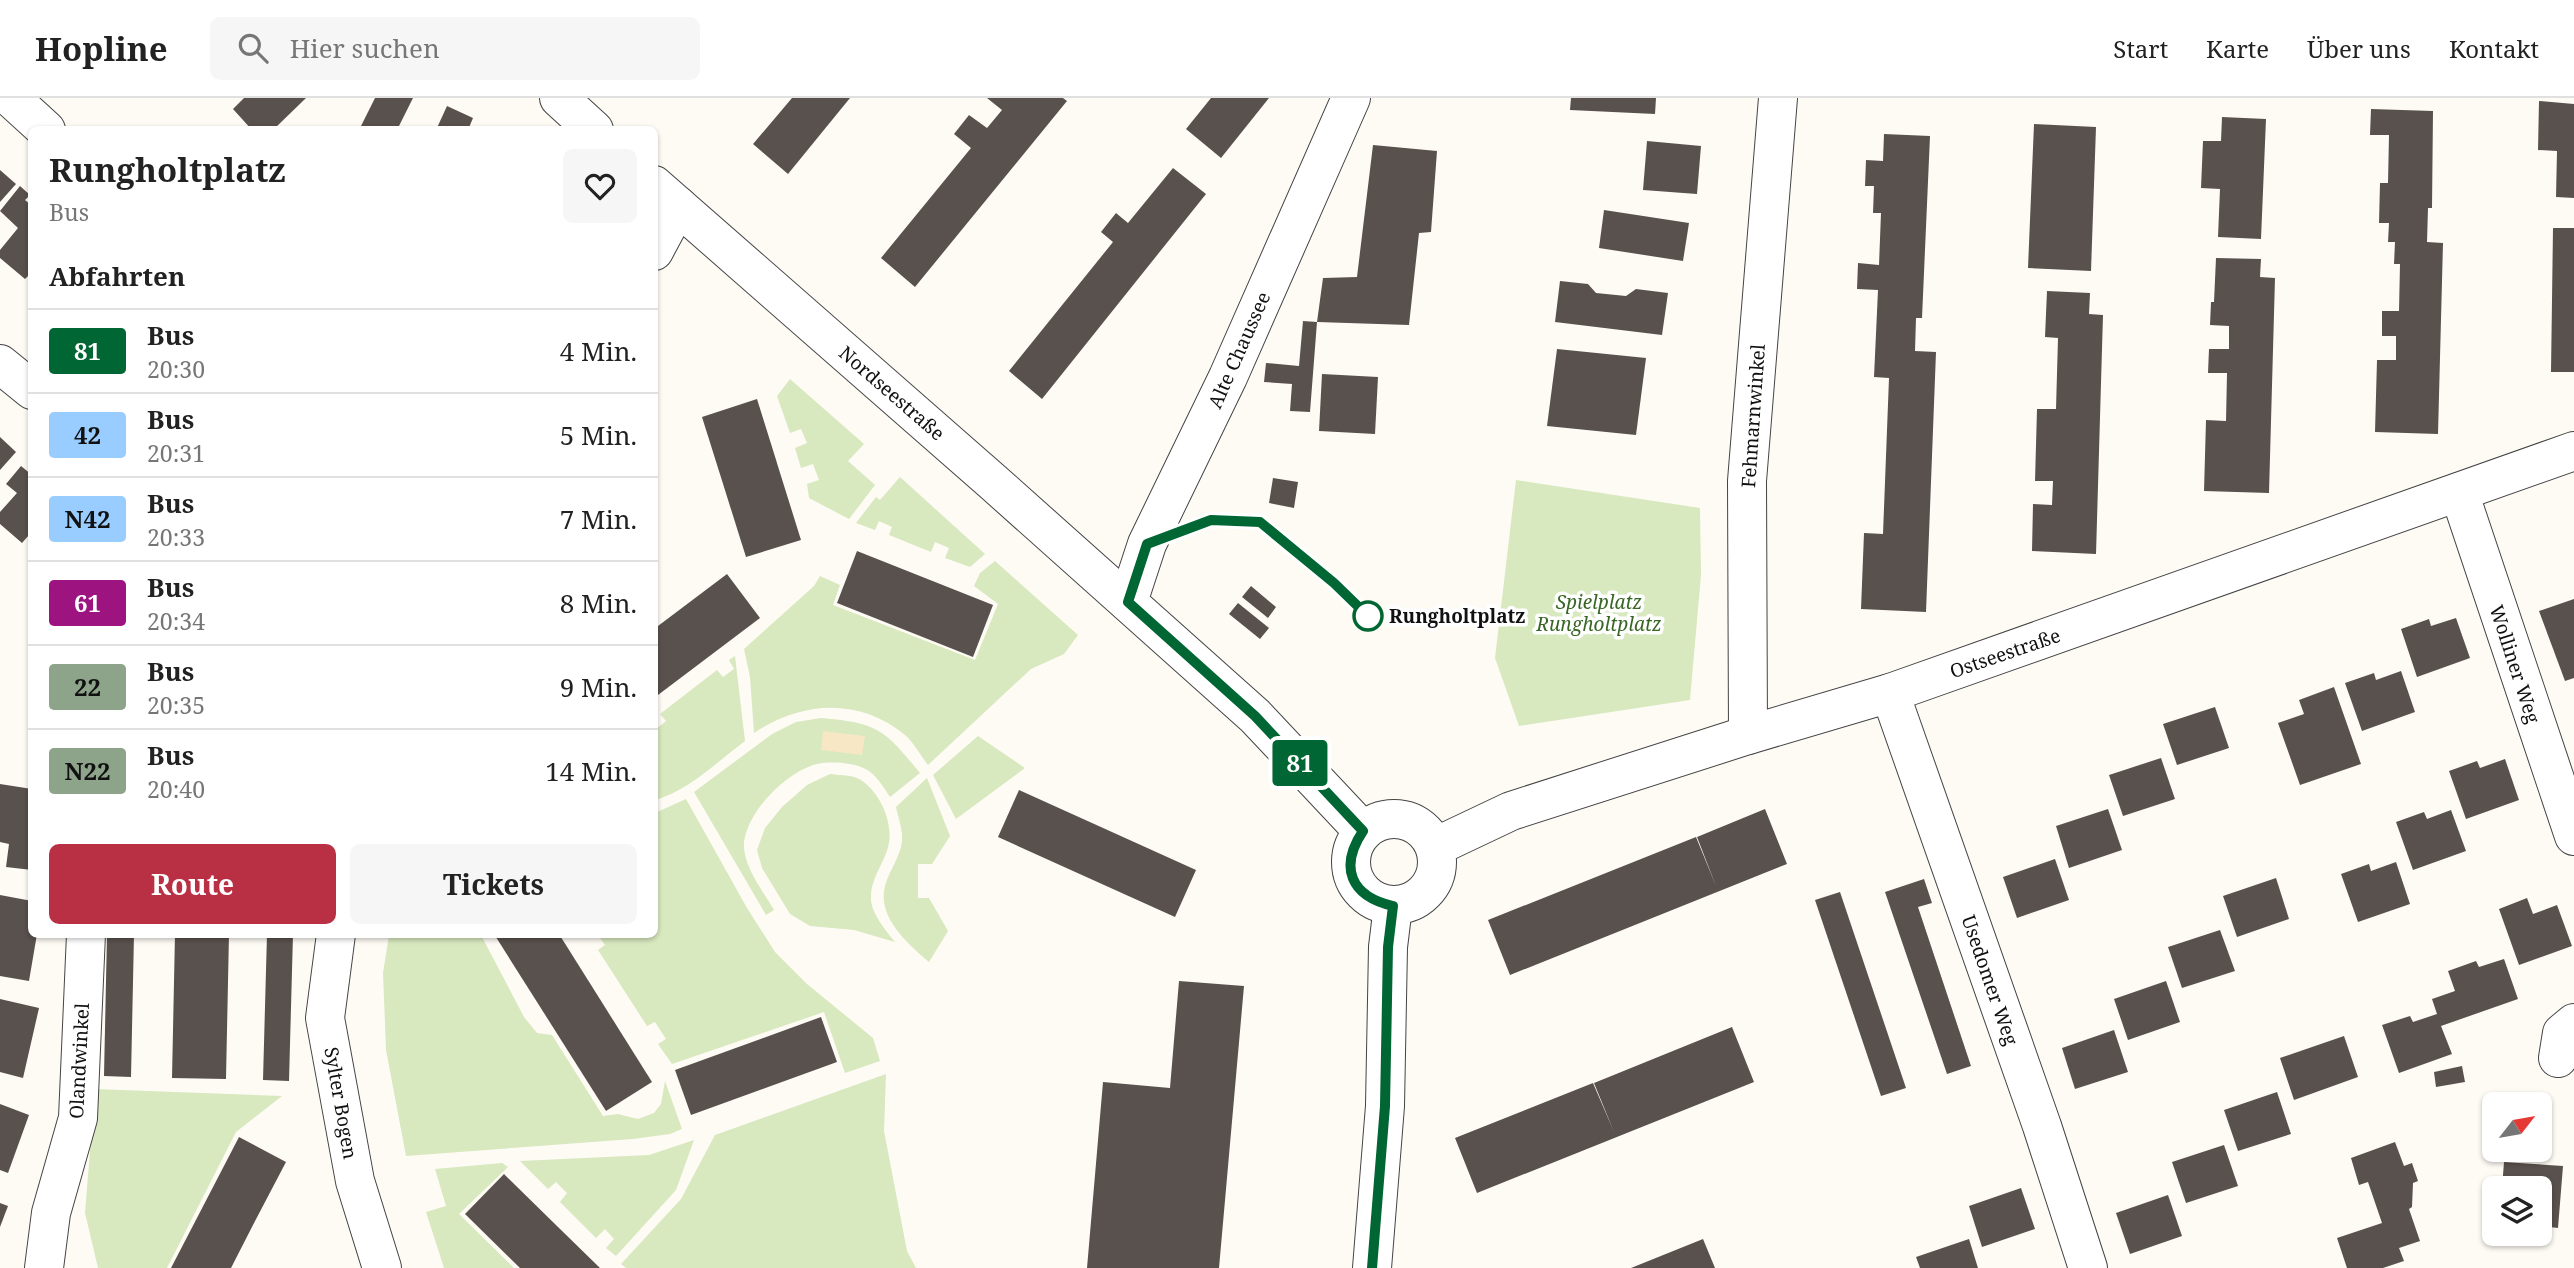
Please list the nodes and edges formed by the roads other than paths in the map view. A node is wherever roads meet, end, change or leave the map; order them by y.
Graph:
1 (11, 98) edge
2 (559, 98) edge
3 (1351, 98) edge
4 (1778, 98) edge
5 (42, 126) edge
6 (590, 126) edge
7 (666, 196) edge
8 (658, 233) edge
9 (0, 364) edge
10 (28, 387) edge
11 (2574, 451) edge
12 (2459, 492) junction
13 (1128, 602) junction
14 (1890, 693) junction
15 (1748, 735) junction
16 (1363, 831) junction
17 (2574, 836) edge
18 (1435, 847) junction
19 (1393, 906) junction
20 (86, 938) edge
21 (335, 938) edge
22 (2574, 1023) edge
23 (2558, 1058) dead end
24 (44, 1268) edge
25 (382, 1268) edge
26 (1372, 1268) edge
27 (2088, 1268) edge

1 - 5 street
2 - 6 street
3 - 13 street, Alte Chaussee
4 - 15 street, Fehmarnwinkel
7 - 8 street
7 - 13 street, Nordseestraße
9 - 10 street
11 - 12 street, Ostseestraße
12 - 14 street, Ostseestraße
12 - 17 street, Wolliner Weg
13 - 16 street
14 - 15 street, Ostseestraße
14 - 27 street, Usedomer Weg
15 - 18 street, Ostseestraße
16 - 18 street
16 - 19 street
18 - 19 street
19 - 26 street
20 - 24 street, Olandwinkel
21 - 25 street, Sylter Bogen
22 - 23 street

